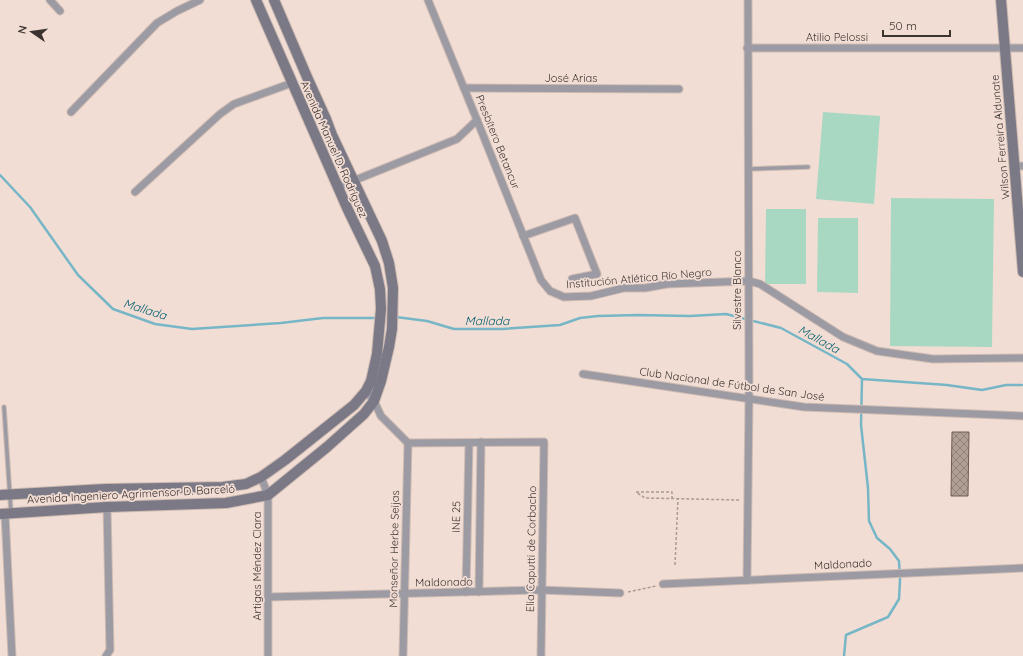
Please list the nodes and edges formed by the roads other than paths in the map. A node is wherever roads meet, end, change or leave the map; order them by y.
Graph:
1 (50, 0) edge
2 (200, 0) edge
3 (256, 0) edge
4 (274, 0) edge
5 (428, 0) edge
6 (748, 0) edge
7 (1001, 0) edge
8 (60, 11) dead end
9 (748, 48) junction
10 (1005, 48) junction
11 (1023, 48) edge
12 (292, 83) junction
13 (464, 88) junction
14 (679, 89) dead end
15 (70, 112) dead end
16 (477, 120) junction
17 (1019, 166) edge
18 (808, 167) dead end
19 (748, 169) junction
20 (353, 181) junction
21 (338, 187) junction
22 (135, 192) dead end
23 (523, 236) junction
24 (1023, 272) edge
25 (572, 279) dead end
26 (748, 281) junction
27 (550, 291) joint
28 (381, 309) joint
29 (393, 310) joint
30 (1023, 358) edge
31 (583, 374) dead end
32 (366, 391) junction
33 (748, 398) junction
34 (374, 401) junction
35 (4, 407) dead end
36 (1023, 416) edge
37 (469, 442) junction
38 (481, 442) junction
39 (408, 443) junction
40 (261, 477) junction
41 (268, 494) junction
42 (5, 495) edge
43 (107, 507) junction
44 (5, 514) edge
45 (1023, 568) edge
46 (747, 580) junction
47 (663, 584) road end
48 (542, 590) junction
49 (466, 592) junction
50 (479, 592) junction
51 (620, 593) road end
52 (404, 594) junction
53 (268, 597) junction
54 (12, 656) edge
55 (106, 656) edge
56 (268, 656) edge
57 (403, 656) edge
58 (541, 656) edge

1 - 8 street
2 - 15 street
3 - 12 street, Avenida Manuel D. Rodríguez
4 - 20 street, Avenida Manuel D. Rodríguez
5 - 13 street, Presbítero Betancur
6 - 9 street, Silvestre Blanco
7 - 10 street, Wilson Ferreira Aldunate
9 - 10 street, Atilio Pelossi
9 - 19 street, Silvestre Blanco
10 - 11 street, Atilio Pelossi
10 - 17 street, Wilson Ferreira Aldunate
12 - 21 street, Avenida Manuel D. Rodríguez
12 - 22 street
13 - 14 street, José Arias
13 - 16 street, Presbítero Betancur
16 - 20 street
16 - 23 street, Presbítero Betancur
17 - 24 street, Wilson Ferreira Aldunate
18 - 19 lane
19 - 26 street, Silvestre Blanco
20 - 21 street
20 - 29 street, Avenida Manuel D. Rodríguez
21 - 28 street, Avenida Manuel D. Rodríguez
23 - 25 street
23 - 27 street, Presbítero Betancur
26 - 27 street, Institución Atlética Río Negro
26 - 30 street, Institución Atlética Río Negro
26 - 33 street, Silvestre Blanco
28 - 32 street, Avenida Ingeniero Agrimensor D. Barceló
29 - 34 street, Avenida Ingeniero Agrimensor D. Barceló
31 - 33 street, Club Nacional de Fútbol de San José
32 - 34 street
32 - 40 street, Avenida Ingeniero Agrimensor D. Barceló
33 - 36 street, Club Nacional de Fútbol de San José
33 - 46 street, Silvestre Blanco
34 - 39 street
34 - 41 street, Avenida Ingeniero Agrimensor D. Barceló
35 - 42 lane
37 - 38 street
37 - 39 street
37 - 49 street, INE 25
38 - 48 street, Elia Caputti de Corbacho
38 - 50 street
39 - 52 street, Monseñor Herbe Seijas
40 - 41 street, Artigas Méndez Clara
40 - 42 street, Avenida Ingeniero Agrimensor D. Barceló
41 - 43 street, Avenida Ingeniero Agrimensor D. Barceló
41 - 53 street, Artigas Méndez Clara
42 - 44 lane
43 - 44 street, Avenida Ingeniero Agrimensor D. Barceló
43 - 55 street
44 - 54 street
45 - 46 street, Maldonado
46 - 47 street, Maldonado
48 - 50 street, Maldonado
48 - 51 street, Maldonado
48 - 58 street, Elia Caputti de Corbacho
49 - 50 street, Maldonado
49 - 52 street, Maldonado
52 - 53 street, Maldonado
52 - 57 street, Monseñor Herbe Seijas
53 - 56 street, Artigas Méndez Clara

